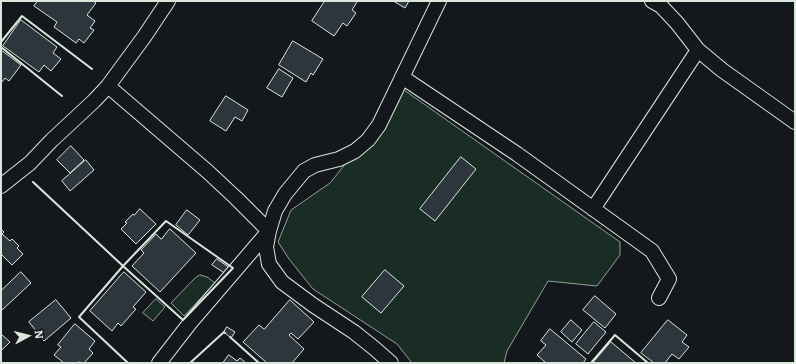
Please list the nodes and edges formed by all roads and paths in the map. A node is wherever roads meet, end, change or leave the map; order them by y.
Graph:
1 (168, 1) edge
2 (439, 1) edge
3 (652, 1) edge
4 (698, 50) junction
5 (402, 77) junction
6 (108, 86) junction
7 (795, 122) edge
8 (1, 186) edge
9 (593, 209) junction
10 (269, 232) junction
11 (659, 298) dead end
12 (159, 363) edge
13 (391, 363) edge

1 - 6 street
2 - 5 street
3 - 4 street
4 - 7 street
4 - 9 street
5 - 9 street
5 - 10 street
6 - 8 street
6 - 10 street
9 - 11 street
10 - 12 street
10 - 13 street

